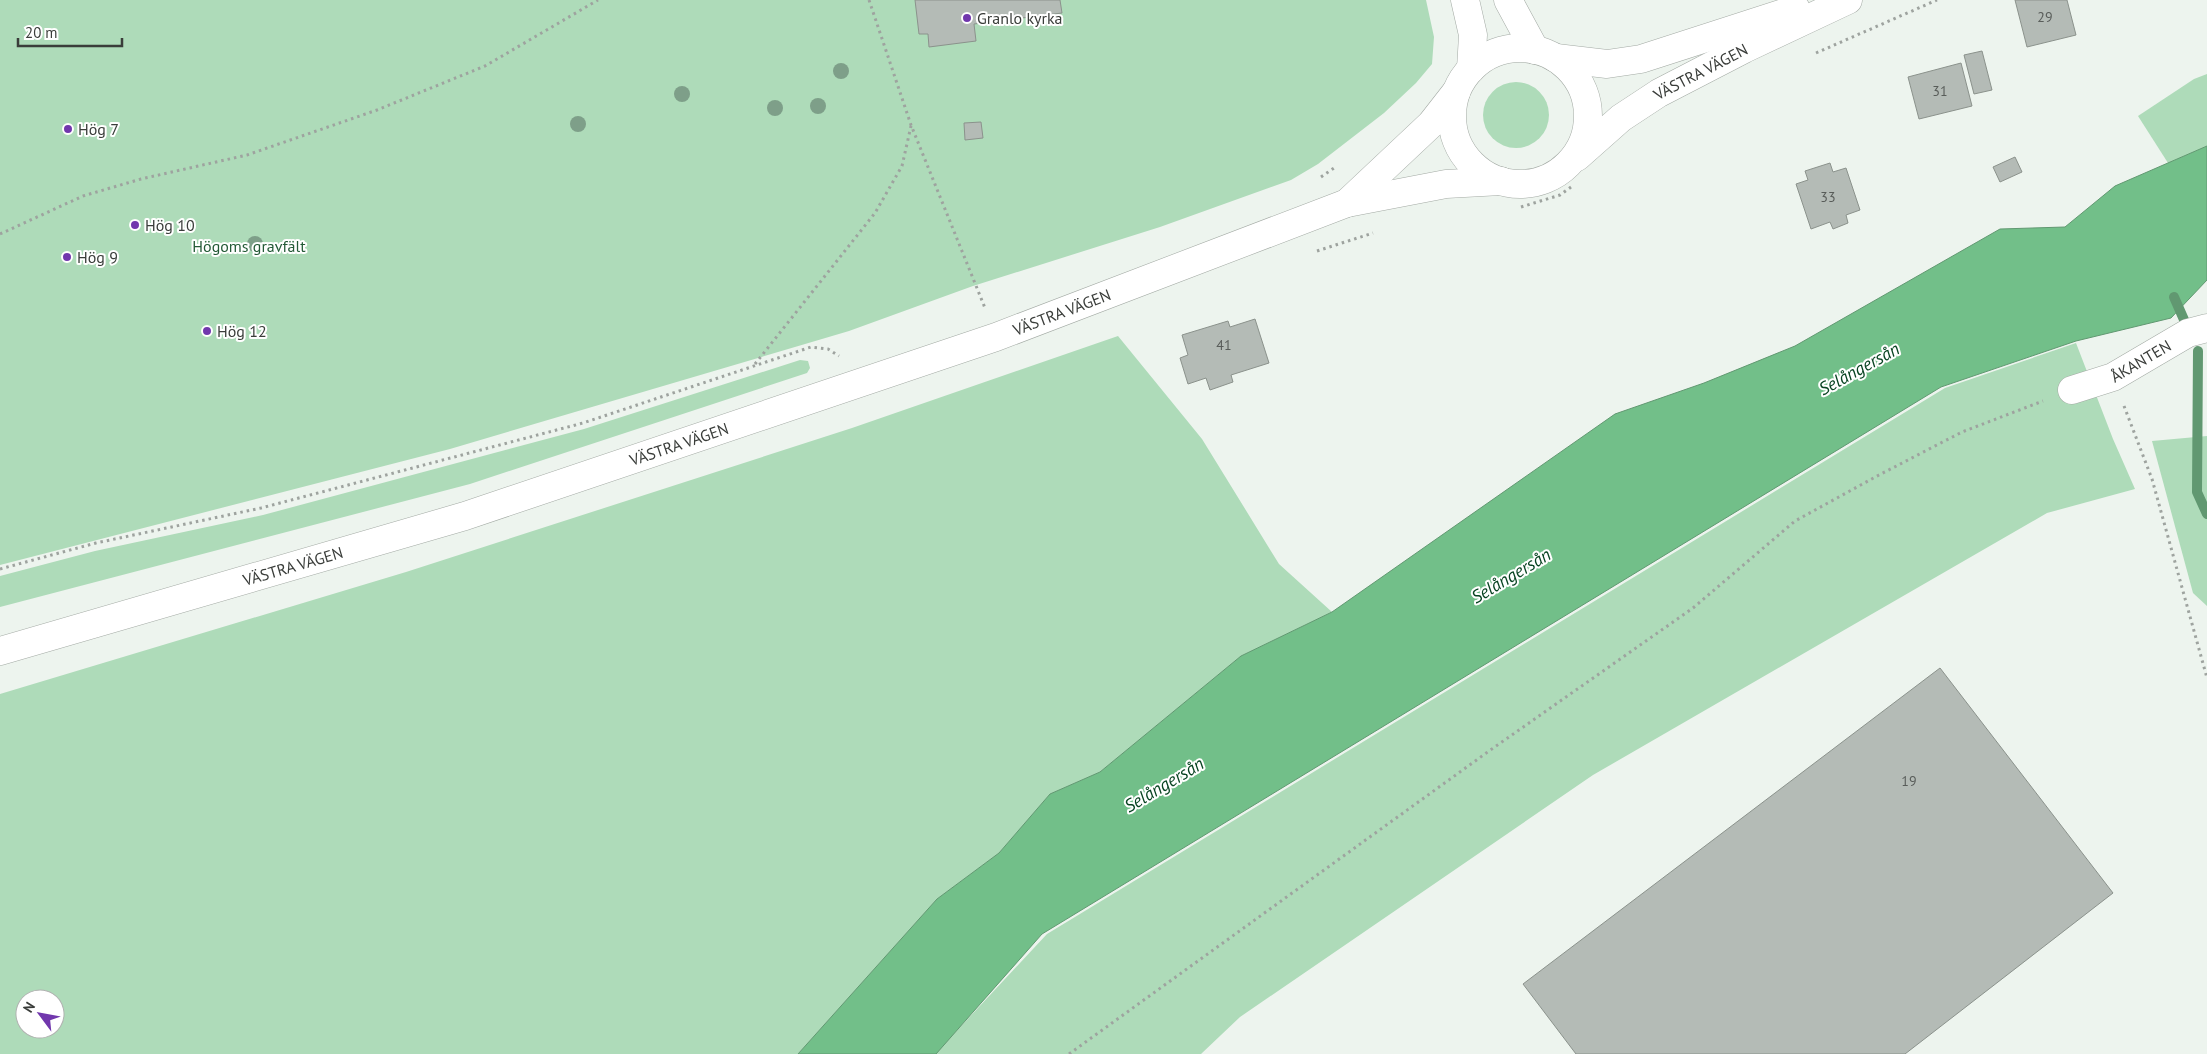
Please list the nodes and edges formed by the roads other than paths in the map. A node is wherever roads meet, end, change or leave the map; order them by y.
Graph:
1 (1465, 0) edge
2 (1508, 0) edge
3 (1822, 0) edge
4 (1848, 0) edge
5 (1546, 54) junction
6 (1471, 69) junction
7 (1456, 92) junction
8 (1566, 166) junction
9 (1501, 181) junction
10 (1347, 203) junction
11 (2207, 328) edge
12 (2072, 390) road end
13 (0, 651) edge

1 - 6 street
2 - 5 street
3 - 5 street, VÄSTRA VÄGEN
4 - 8 street, VÄSTRA VÄGEN
5 - 6 street
5 - 8 street
6 - 7 street
7 - 9 street
7 - 10 street, VÄSTRA VÄGEN
8 - 9 street
9 - 10 street, VÄSTRA VÄGEN
10 - 13 street, VÄSTRA VÄGEN
11 - 12 street, ÅKANTEN

